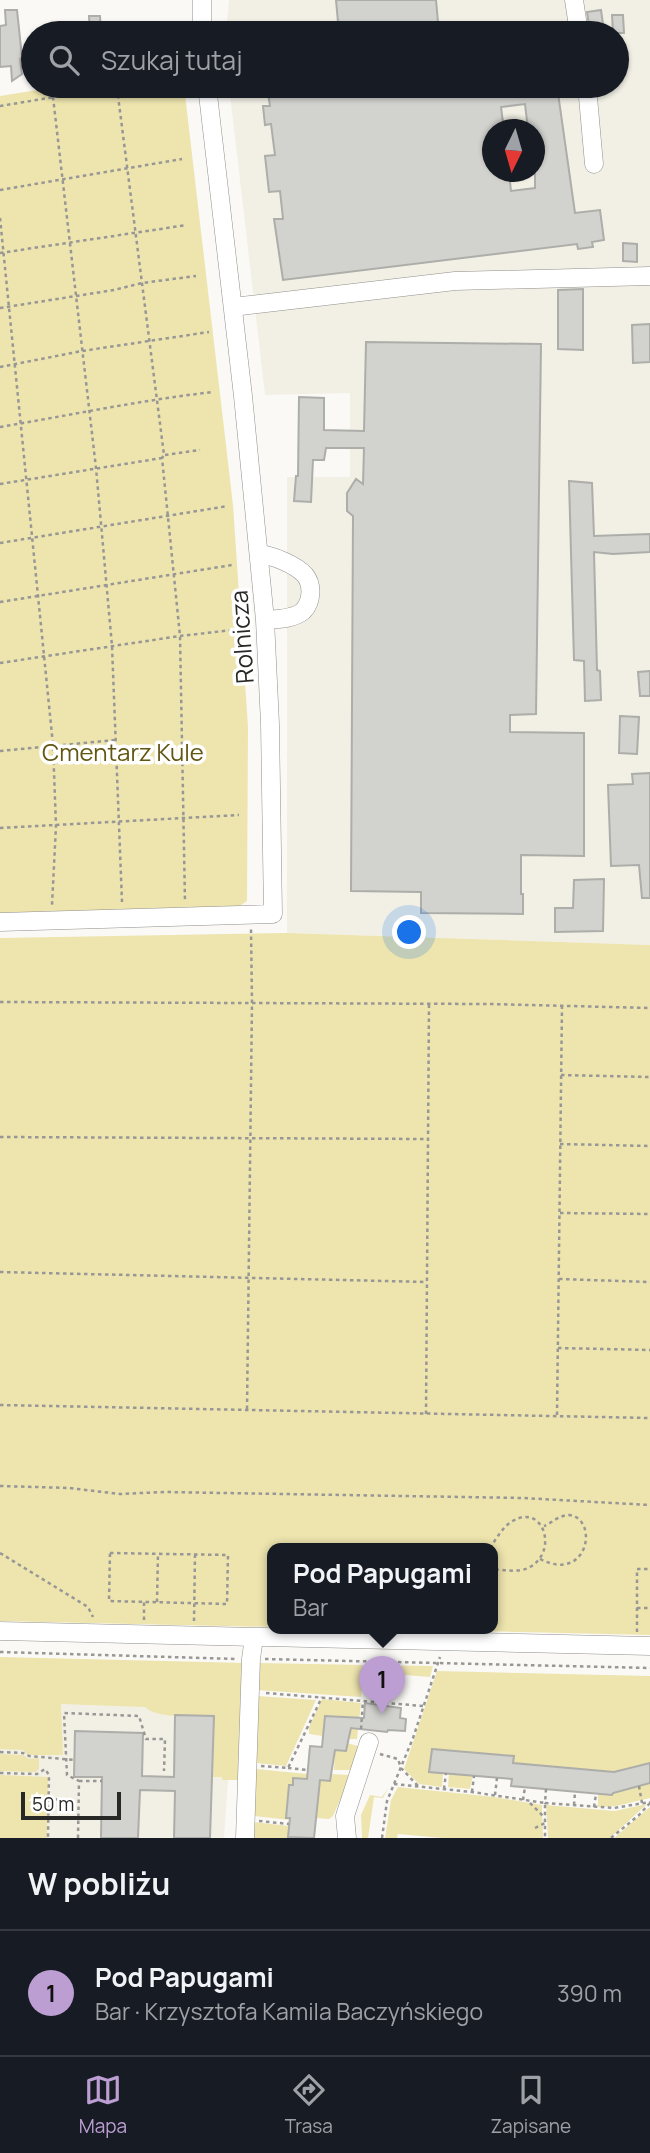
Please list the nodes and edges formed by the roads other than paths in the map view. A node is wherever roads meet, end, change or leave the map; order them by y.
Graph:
1 (202, 0) edge
2 (574, 0) edge
3 (202, 21) edge
4 (577, 21) edge
5 (208, 98) edge
6 (588, 98) edge
7 (594, 164) dead end
8 (650, 276) edge
9 (233, 307) junction
10 (259, 554) junction
11 (266, 624) junction
12 (0, 922) edge
13 (0, 1631) edge
14 (254, 1637) junction
15 (650, 1646) edge
16 (369, 1742) road end
17 (245, 1829) edge
18 (346, 1838) edge

1 - 3 street
2 - 4 street
5 - 9 street, Rolnicza
6 - 7 street
8 - 9 street
9 - 10 street, Rolnicza
10 - 11 street, Rolnicza
10 - 11 street
11 - 12 street, Rolnicza
13 - 14 street
14 - 15 street
14 - 17 street
16 - 18 street

